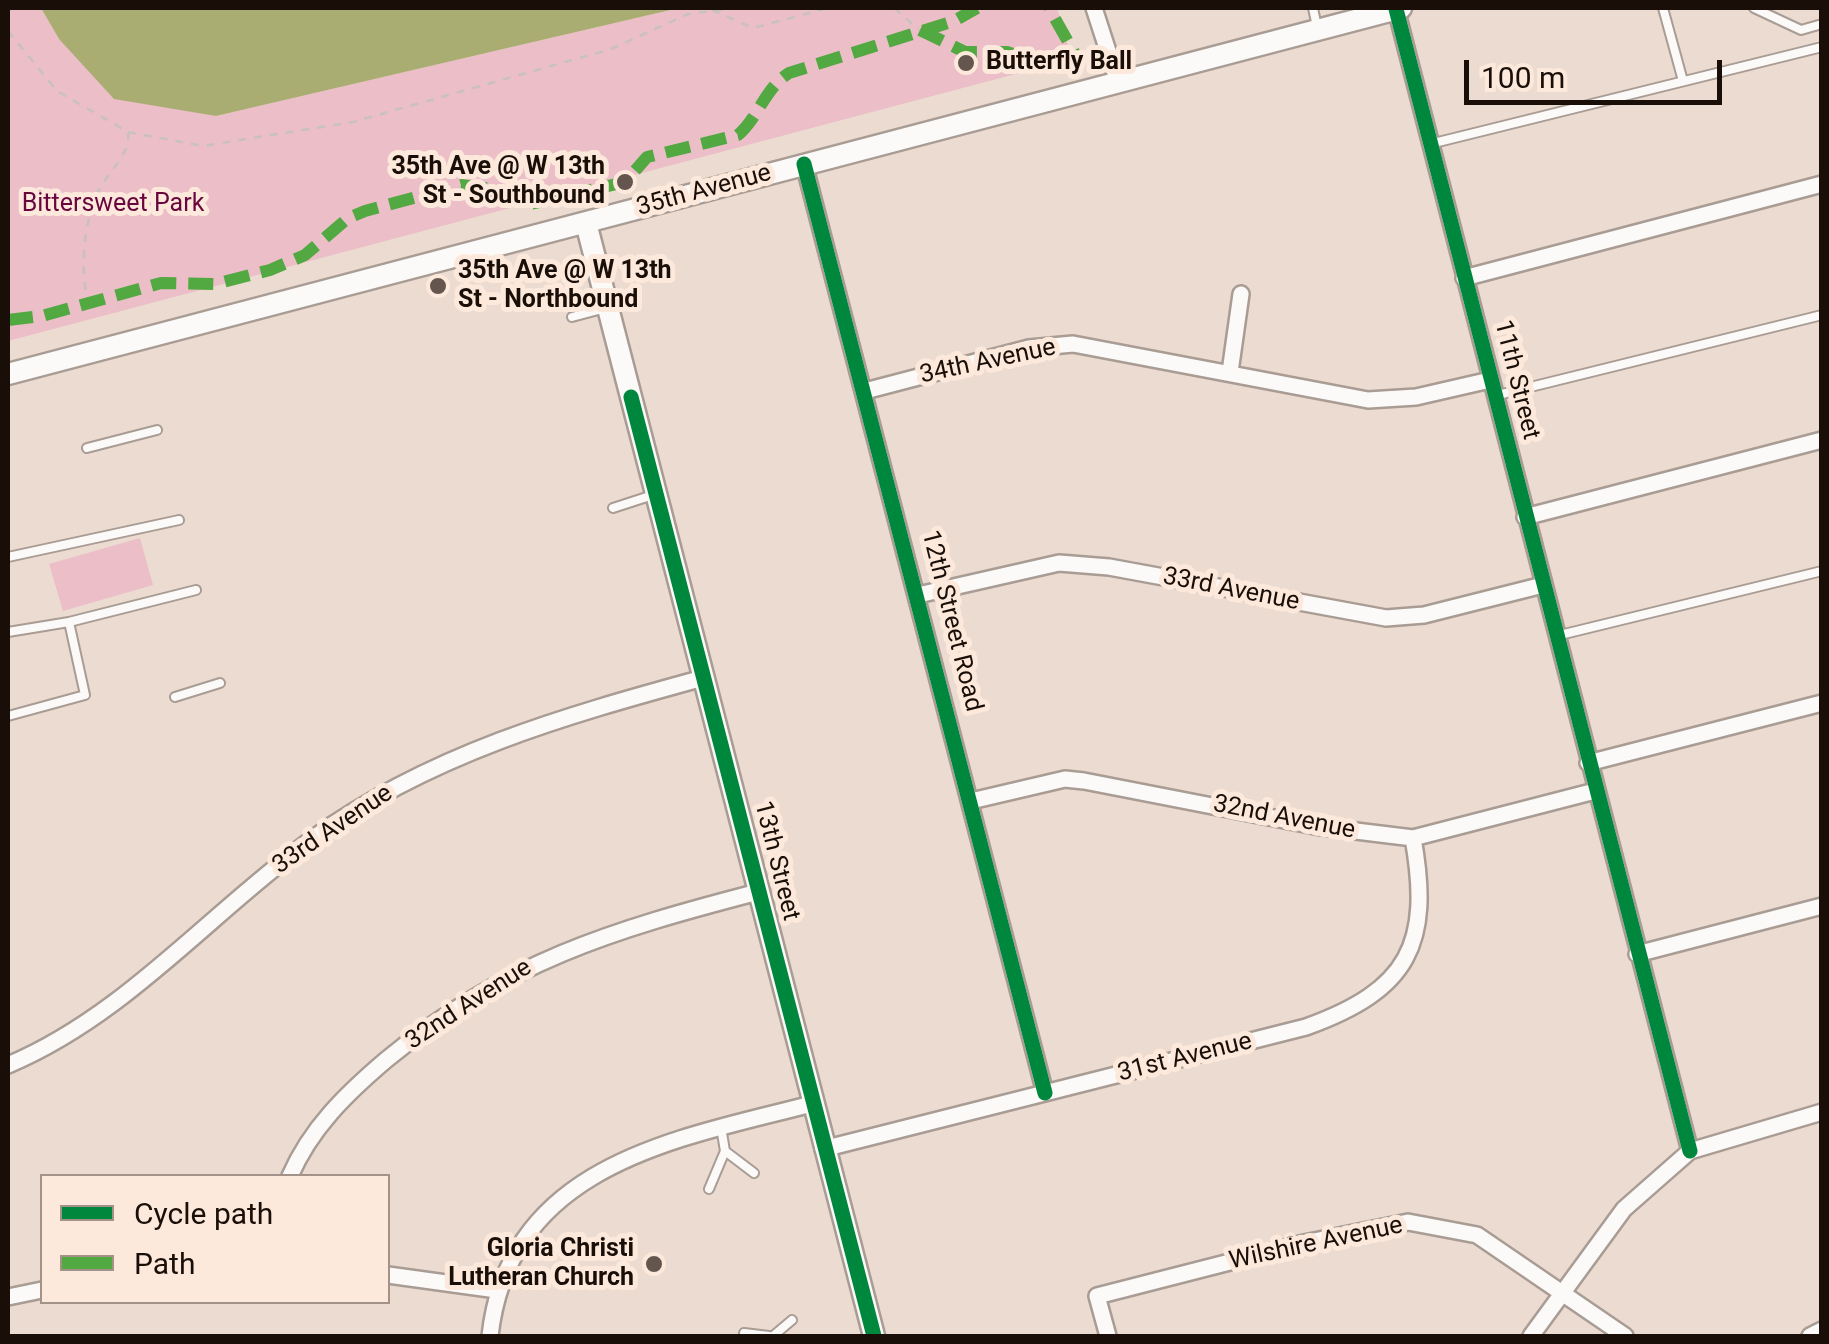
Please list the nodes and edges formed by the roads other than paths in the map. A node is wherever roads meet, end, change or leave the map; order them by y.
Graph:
1 (1094, 8) edge
2 (1312, 8) edge
3 (1398, 8) edge
4 (1663, 8) edge
5 (1754, 8) edge
6 (1822, 24) edge
7 (1318, 29) junction
8 (1822, 46) edge
9 (1683, 81) junction
10 (1118, 82) junction
11 (1430, 144) junction
12 (804, 164) junction
13 (1822, 184) edge
14 (586, 223) junction
15 (1464, 278) junction
16 (1241, 294) dead end
17 (608, 307) junction
18 (1822, 314) edge
19 (572, 317) dead end
20 (1230, 372) junction
21 (8, 374) edge
22 (1490, 380) junction
23 (865, 391) junction
24 (1494, 396) junction
25 (157, 430) dead end
26 (1822, 440) edge
27 (87, 448) dead end
28 (656, 494) junction
29 (614, 508) dead end
30 (1525, 517) junction
31 (179, 520) dead end
32 (8, 557) edge
33 (1822, 571) edge
34 (1543, 585) junction
35 (196, 590) dead end
36 (918, 595) junction
37 (69, 622) junction
38 (8, 632) edge
39 (1556, 636) junction
40 (703, 678) junction
41 (220, 683) dead end
42 (175, 697) dead end
43 (1822, 703) edge
44 (8, 716) edge
45 (1588, 763) junction
46 (1595, 791) junction
47 (971, 801) junction
48 (1413, 838) junction
49 (758, 892) junction
50 (1822, 906) edge
51 (1638, 954) junction
52 (8, 1065) edge
53 (1045, 1093) junction
54 (812, 1104) junction
55 (1822, 1112) edge
56 (721, 1127) junction
57 (823, 1150) junction
58 (725, 1151) junction
59 (1690, 1151) junction
60 (754, 1173) dead end
61 (291, 1174) edge
62 (709, 1188) dead end
63 (390, 1275) edge
64 (40, 1290) edge
65 (497, 1290) junction
66 (1563, 1292) junction
67 (8, 1298) edge
68 (792, 1320) dead end
69 (1822, 1330) edge
70 (744, 1333) dead end
71 (490, 1336) edge
72 (771, 1336) edge
73 (874, 1336) edge
74 (1108, 1336) edge
75 (1531, 1336) edge
76 (1625, 1336) edge
77 (1810, 1336) edge

1 - 10 street
2 - 7 lane
3 - 7 main road, 35th Avenue
3 - 11 street, 11th Street
4 - 9 lane
5 - 6 lane
7 - 10 main road, 35th Avenue
8 - 9 lane
9 - 11 lane
10 - 12 main road, 35th Avenue
11 - 15 street, 11th Street
12 - 14 main road, 35th Avenue
12 - 23 street, 12th Street Road
13 - 15 street
14 - 17 main road, 13th Street
14 - 21 main road, 35th Avenue
15 - 22 street, 11th Street
16 - 20 street
17 - 19 lane
17 - 28 main road, 13th Street
18 - 24 lane
20 - 22 street, 34th Avenue
20 - 23 street, 34th Avenue
22 - 24 street, 11th Street
23 - 36 street, 12th Street Road
24 - 30 street, 11th Street
25 - 27 lane
26 - 30 street
28 - 29 lane
28 - 40 main road, 13th Street
30 - 34 street, 11th Street
31 - 32 lane
33 - 39 lane
34 - 36 street, 33rd Avenue
34 - 39 street, 11th Street
35 - 37 lane
36 - 47 street, 12th Street Road
37 - 38 lane
37 - 44 lane
39 - 45 street, 11th Street
40 - 49 main road, 13th Street
40 - 52 street, 33rd Avenue
41 - 42 lane
43 - 45 street
45 - 46 street, 11th Street
46 - 48 street, 32nd Avenue
46 - 51 street
47 - 48 street, 32nd Avenue
47 - 53 street, 12th Street Road
48 - 53 street, 31st Avenue
49 - 54 main road, 13th Street
49 - 61 street, 32nd Avenue
50 - 51 street
51 - 59 street
53 - 57 street, 31st Avenue
54 - 56 street
54 - 57 main road, 13th Street
55 - 59 street
56 - 58 lane
56 - 65 street
57 - 73 main road, 13th Street
58 - 60 lane
58 - 62 lane
59 - 66 street
63 - 65 street
64 - 67 street
65 - 71 street
66 - 74 street, Wilshire Avenue
66 - 75 street
66 - 76 street, Wilshire Avenue
68 - 72 lane
69 - 77 street
70 - 72 lane

